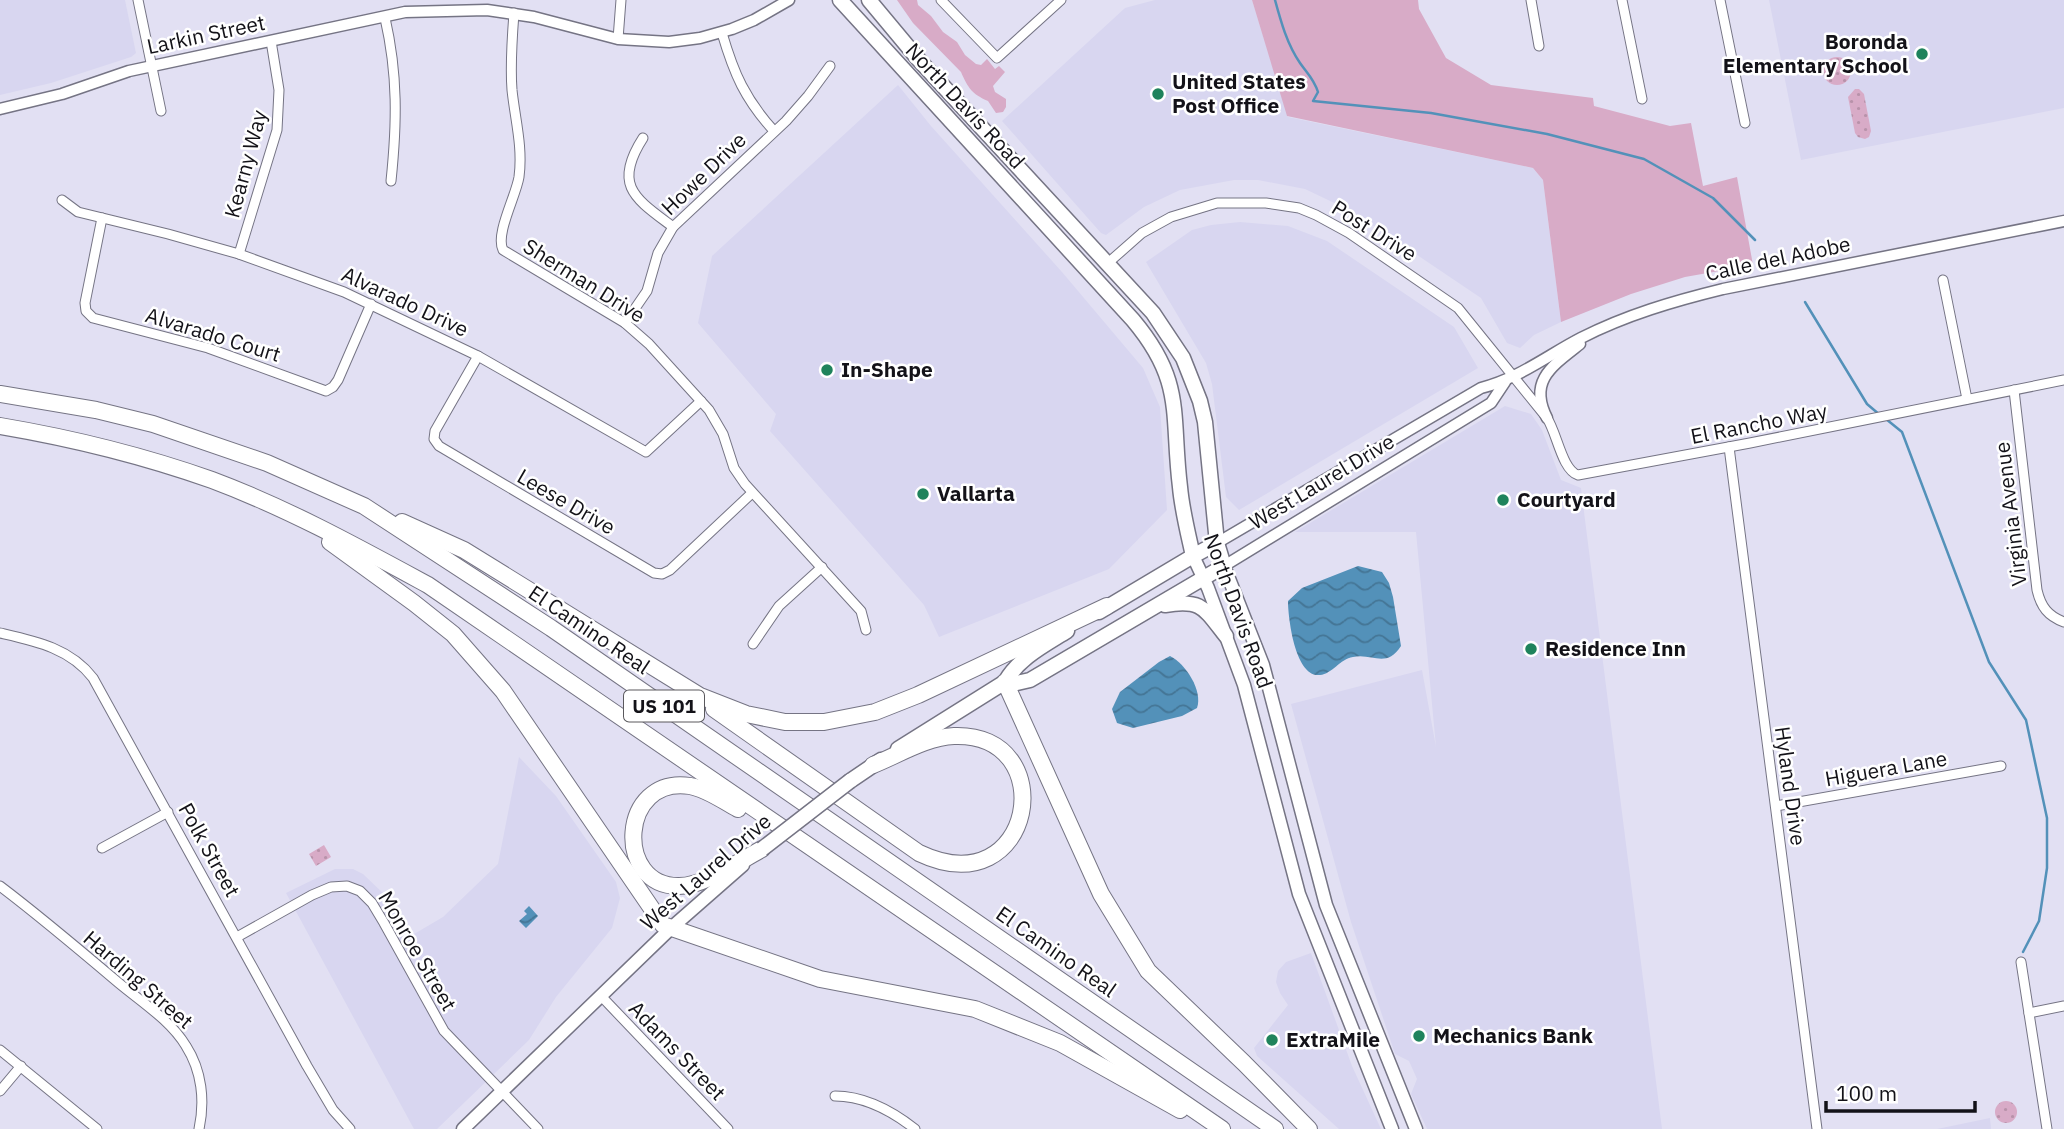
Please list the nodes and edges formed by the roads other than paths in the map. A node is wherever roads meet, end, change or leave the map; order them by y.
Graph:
1 (138, 0) edge
2 (621, 0) edge
3 (789, 0) edge
4 (840, 0) edge
5 (869, 0) edge
6 (942, 0) edge
7 (1061, 0) edge
8 (1531, 0) edge
9 (1622, 0) edge
10 (1720, 0) edge
11 (514, 13) junction
12 (385, 18) junction
13 (722, 33) junction
14 (618, 38) junction
15 (271, 41) junction
16 (1539, 46) dead end
17 (153, 65) junction
18 (830, 66) dead end
19 (1642, 99) dead end
20 (0, 109) edge
21 (161, 111) dead end
22 (1745, 123) dead end
23 (774, 131) junction
24 (643, 138) dead end
25 (391, 181) dead end
26 (62, 200) dead end
27 (102, 218) junction
28 (2064, 221) edge
29 (673, 227) junction
30 (239, 254) junction
31 (1108, 263) junction
32 (1943, 280) dead end
33 (371, 304) junction
34 (625, 323) junction
35 (1607, 326) junction
36 (478, 356) junction
37 (1509, 379) junction
38 (2064, 380) edge
39 (2014, 390) junction
40 (0, 394) edge
41 (1967, 399) junction
42 (701, 401) junction
43 (1547, 418) junction
44 (0, 426) edge
45 (1729, 447) junction
46 (752, 494) junction
47 (364, 506) junction
48 (274, 508) junction
49 (1217, 543) junction
50 (1193, 556) junction
51 (821, 566) junction
52 (1224, 566) junction
53 (1204, 578) junction
54 (1107, 606) junction
55 (1157, 607) junction
56 (2064, 622) edge
57 (866, 630) dead end
58 (0, 633) edge
59 (1226, 636) junction
60 (753, 644) dead end
61 (670, 678) junction
62 (1005, 682) junction
63 (873, 765) junction
64 (2001, 766) dead end
65 (1776, 806) junction
66 (168, 812) junction
67 (102, 848) dead end
68 (810, 848) junction
69 (762, 849) junction
70 (0, 886) edge
71 (670, 929) junction
72 (237, 937) junction
73 (2021, 962) dead end
74 (602, 997) junction
75 (2064, 1006) edge
76 (2029, 1013) junction
77 (0, 1050) edge
78 (21, 1066) junction
79 (0, 1091) edge
80 (502, 1092) junction
81 (835, 1096) dead end
82 (1207, 1118) junction
83 (97, 1129) edge
84 (198, 1129) edge
85 (350, 1129) edge
86 (463, 1129) edge
87 (538, 1129) edge
88 (728, 1129) edge
89 (915, 1129) edge
90 (1222, 1129) edge
91 (1275, 1129) edge
92 (1309, 1129) edge
93 (1392, 1129) edge
94 (1416, 1129) edge
95 (1817, 1129) edge
96 (2047, 1129) edge

1 - 17 street
2 - 14 street
3 - 13 street, Larkin Street
4 - 50 main road, North Davis Road
5 - 31 main road, North Davis Road
6 - 7 street
8 - 16 street
9 - 19 street
10 - 22 street
11 - 12 street, Larkin Street
11 - 14 street, Larkin Street
11 - 34 street, Sherman Drive
12 - 15 street, Larkin Street
12 - 25 street
13 - 14 street, Larkin Street
13 - 23 street
15 - 17 street, Larkin Street
15 - 30 street, Kearny Way
17 - 20 street, Larkin Street
17 - 21 street
18 - 23 street, Howe Drive
23 - 29 street, Howe Drive
24 - 29 street
26 - 27 street, Alvarado Drive
27 - 30 street, Alvarado Drive
27 - 33 street, Alvarado Court
28 - 35 street, Calle del Adobe
29 - 34 street, Howe Drive
30 - 33 street, Alvarado Drive
31 - 37 street, Post Drive
31 - 49 main road, North Davis Road
32 - 41 street
33 - 36 street, Alvarado Drive
34 - 42 street, Sherman Drive
35 - 37 street, Calle del Adobe
35 - 43 street
36 - 42 street, Alvarado Drive
36 - 46 street, Leese Drive
37 - 43 street, El Rancho Way
37 - 49 street, West Laurel Drive
37 - 52 street, West Laurel Drive
38 - 39 street, El Rancho Way
39 - 41 street, El Rancho Way
39 - 56 street, Virginia Avenue
40 - 47 highway, El Camino Real / US 101
41 - 45 street, El Rancho Way
42 - 46 street, Sherman Drive
43 - 45 street, El Rancho Way
44 - 48 highway, US 101
45 - 65 street, Hyland Drive
46 - 51 street, Sherman Drive
47 - 61 highway
47 - 91 highway, El Camino Real / US 101
48 - 68 highway, US 101
48 - 71 highway
49 - 50 main road, West Laurel Drive
49 - 52 main road, North Davis Road
50 - 53 main road, North Davis Road
50 - 54 main road, West Laurel Drive
51 - 57 street, Sherman Drive
51 - 60 street
52 - 53 main road, West Laurel Drive
52 - 94 main road, North Davis Road
53 - 55 main road, West Laurel Drive
53 - 59 main road, North Davis Road
54 - 61 highway
54 - 62 main road, West Laurel Drive
55 - 59 main road
55 - 62 main road, West Laurel Drive
58 - 66 street, Polk Street
59 - 93 main road, North Davis Road
61 - 63 highway
62 - 63 main road, West Laurel Drive
62 - 92 highway
63 - 69 main road, West Laurel Drive, bridge
64 - 65 street, Higuera Lane
65 - 95 street, Hyland Drive
66 - 67 street
66 - 72 street, Polk Street
68 - 69 highway
68 - 82 highway, US 101
69 - 71 main road, West Laurel Drive
70 - 84 street, Harding Street
71 - 74 main road, West Laurel Drive
71 - 82 highway
72 - 80 street, Monroe Street
72 - 85 street, Polk Street
73 - 76 street
74 - 80 main road, West Laurel Drive
74 - 88 street, Adams Street
75 - 76 street
76 - 96 street
77 - 78 street
78 - 79 street
78 - 83 street
80 - 86 main road, West Laurel Drive
80 - 87 street, Monroe Street
81 - 89 street
82 - 90 highway, US 101

